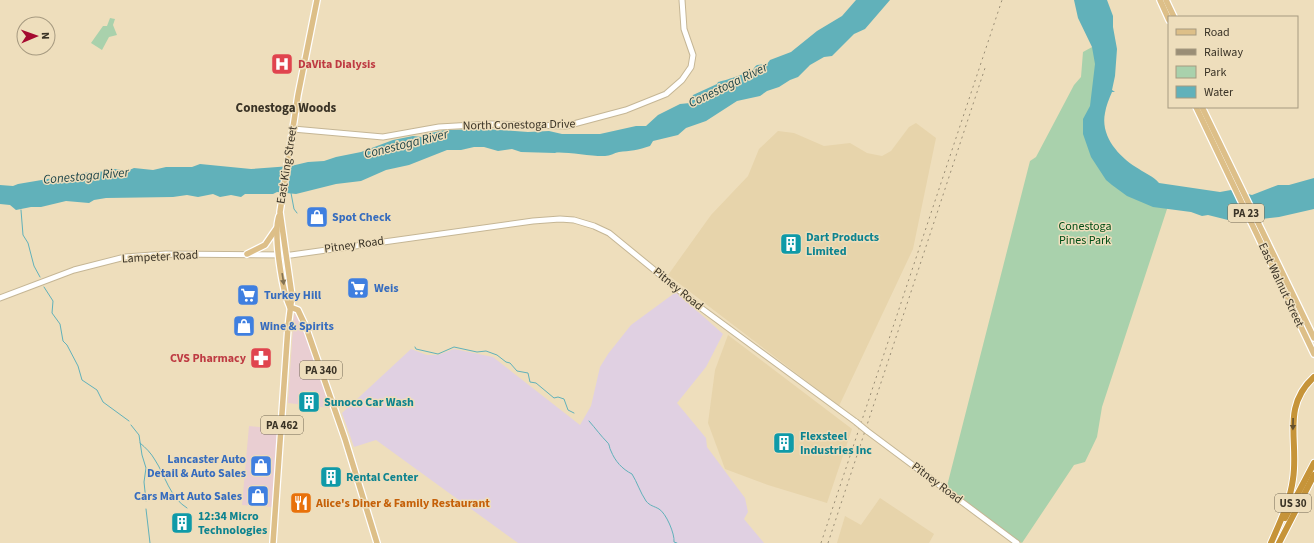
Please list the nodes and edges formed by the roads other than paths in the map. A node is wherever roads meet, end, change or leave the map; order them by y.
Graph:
1 (317, 0) edge
2 (682, 0) edge
3 (1160, 0) edge
4 (1166, 0) edge
5 (1174, 16) edge
6 (1168, 18) edge
7 (1197, 108) edge
8 (1202, 108) edge
9 (293, 129) junction
10 (1218, 149) junction
11 (280, 212) junction
12 (276, 229) junction
13 (248, 254) junction
14 (282, 254) junction
15 (1280, 276) junction
16 (0, 298) edge
17 (290, 307) junction
18 (1314, 338) edge
19 (1314, 354) edge
20 (1314, 377) edge
21 (1314, 463) edge
22 (1314, 475) edge
23 (273, 543) edge
24 (377, 543) edge
25 (1017, 543) edge
26 (1271, 543) edge
27 (1279, 543) edge

1 - 9 main road, East King Street / PA 462
2 - 9 main road, North Conestoga Drive
3 - 6 main road
4 - 5 main road
7 - 10 main road, East Walnut Street / PA 23
8 - 10 main road, East Walnut Street / PA 23
9 - 11 main road, East King Street / PA 462
10 - 15 main road, East Walnut Street / PA 23
11 - 12 main road, PA 462
11 - 14 main road, PA 462
12 - 13 main road
12 - 14 main road, PA 462
13 - 14 main road, Lampeter Road
13 - 16 main road, Lampeter Road
14 - 17 main road, PA 462
14 - 25 main road, Pitney Road, bridge
15 - 18 main road, East Walnut Street / PA 23
15 - 19 main road, East Walnut Street / PA 23
17 - 23 main road, PA 462
17 - 24 main road, PA 340
20 -> 26 highway
21 - 26 highway, US 30
22 - 27 highway, US 30

